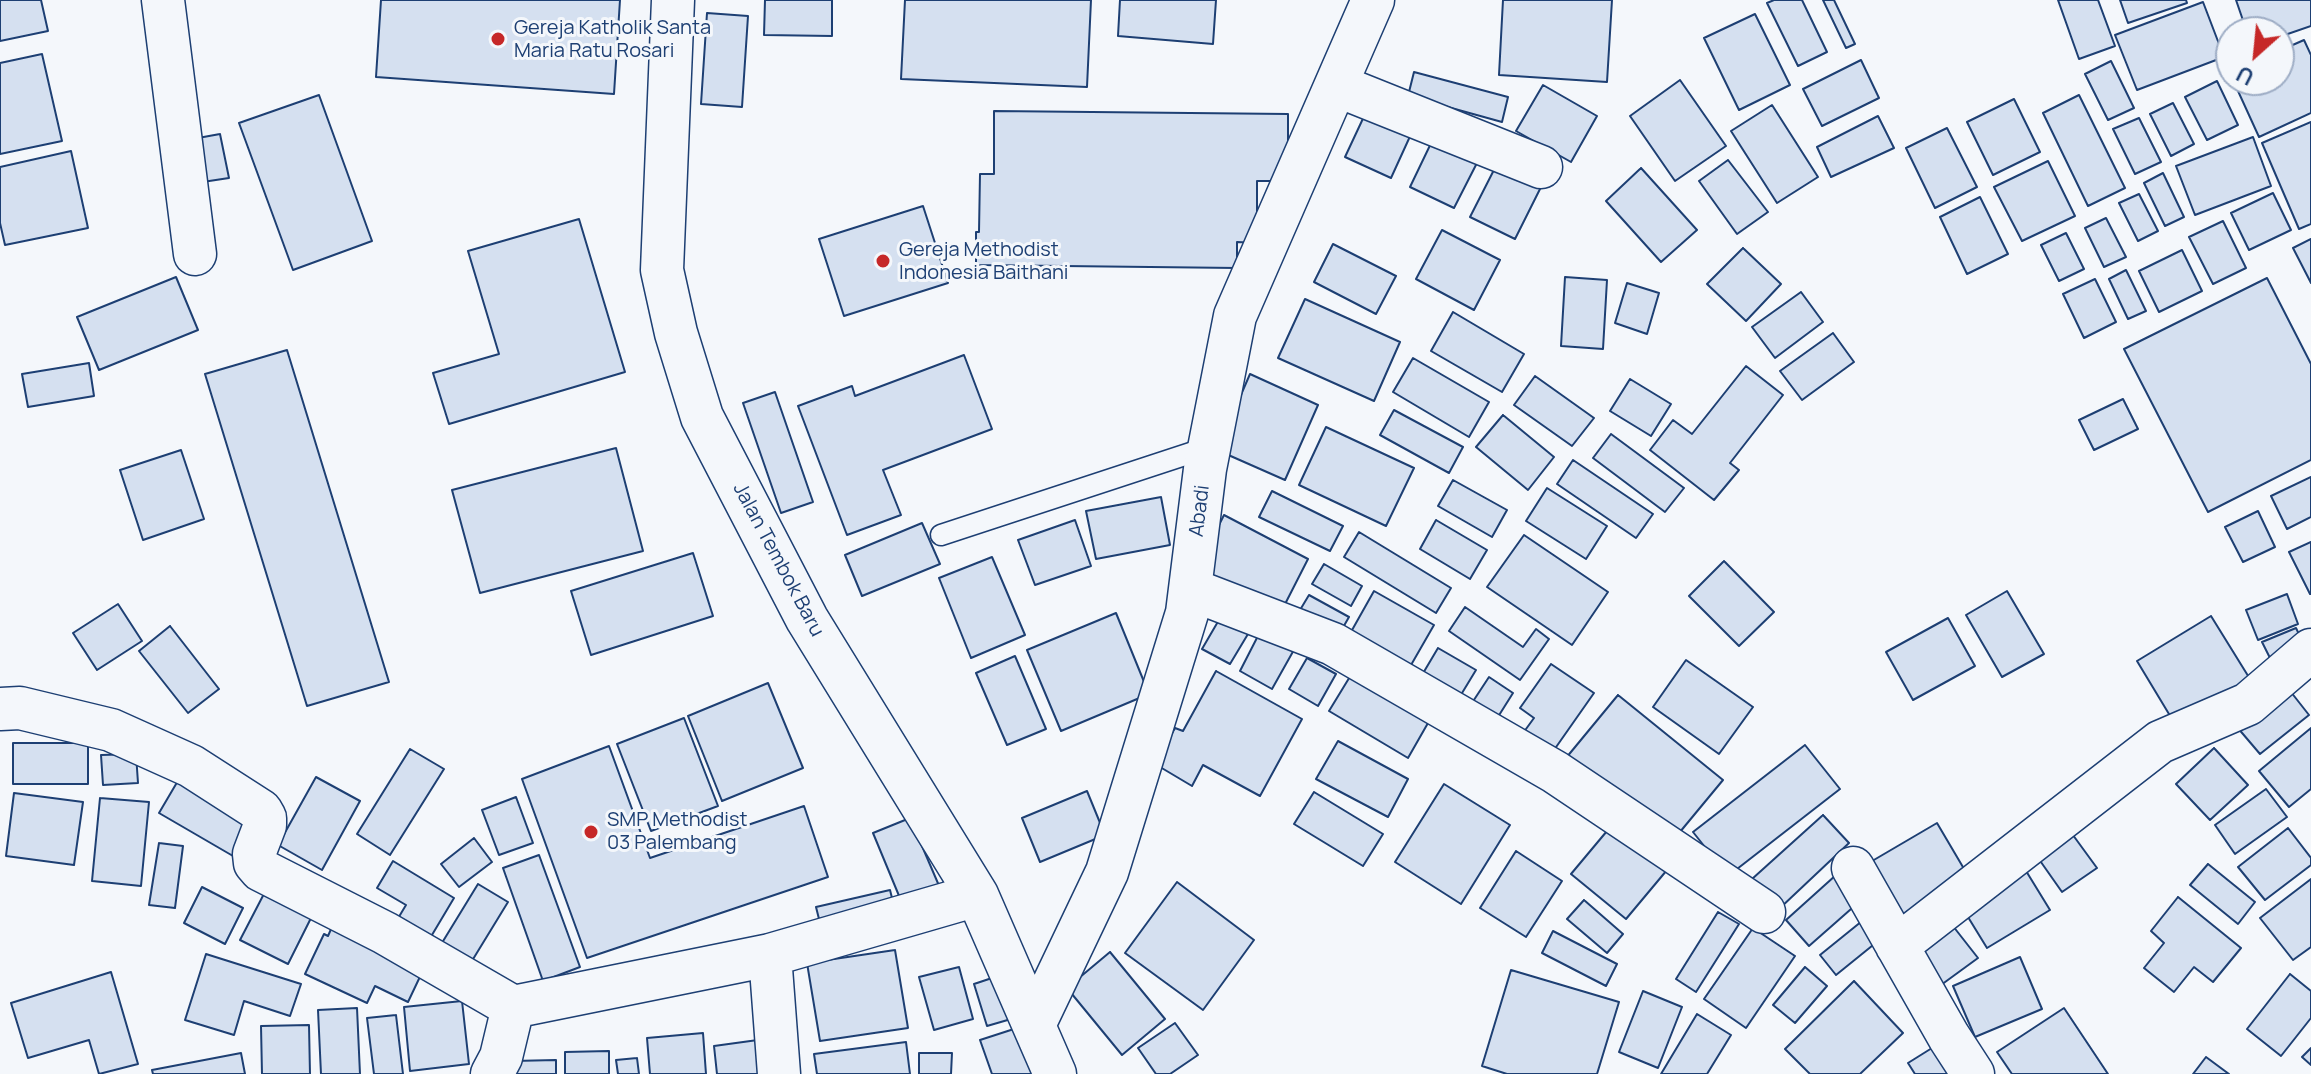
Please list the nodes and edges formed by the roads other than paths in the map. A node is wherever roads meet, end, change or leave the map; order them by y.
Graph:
1 (163, 0) edge
2 (673, 0) edge
3 (1373, 0) edge
4 (1336, 85) junction
5 (1541, 167) dead end
6 (195, 254) dead end
7 (1209, 447) junction
8 (941, 535) dead end
9 (1190, 589) junction
10 (2311, 650) edge
11 (0, 709) edge
12 (1853, 868) dead end
13 (977, 895) junction
14 (1764, 912) dead end
15 (1897, 946) junction
16 (770, 955) junction
17 (513, 1007) junction
18 (1034, 1025) junction
19 (492, 1074) edge
20 (779, 1074) edge
21 (1055, 1074) edge
22 (1973, 1074) edge

1 - 6 street
2 - 13 street, Jalan Tembok Baru
3 - 4 street, Abadi
4 - 5 street
4 - 7 street, Abadi
7 - 8 lane
7 - 9 street, Abadi
9 - 14 street
9 - 18 street, Abadi
10 - 15 street
11 - 17 street
12 - 15 street
13 - 16 street
13 - 18 street, Jalan Tembok Baru
15 - 22 street
16 - 17 street
16 - 20 street
17 - 19 street
18 - 21 street, Jalan Tembok Baru

